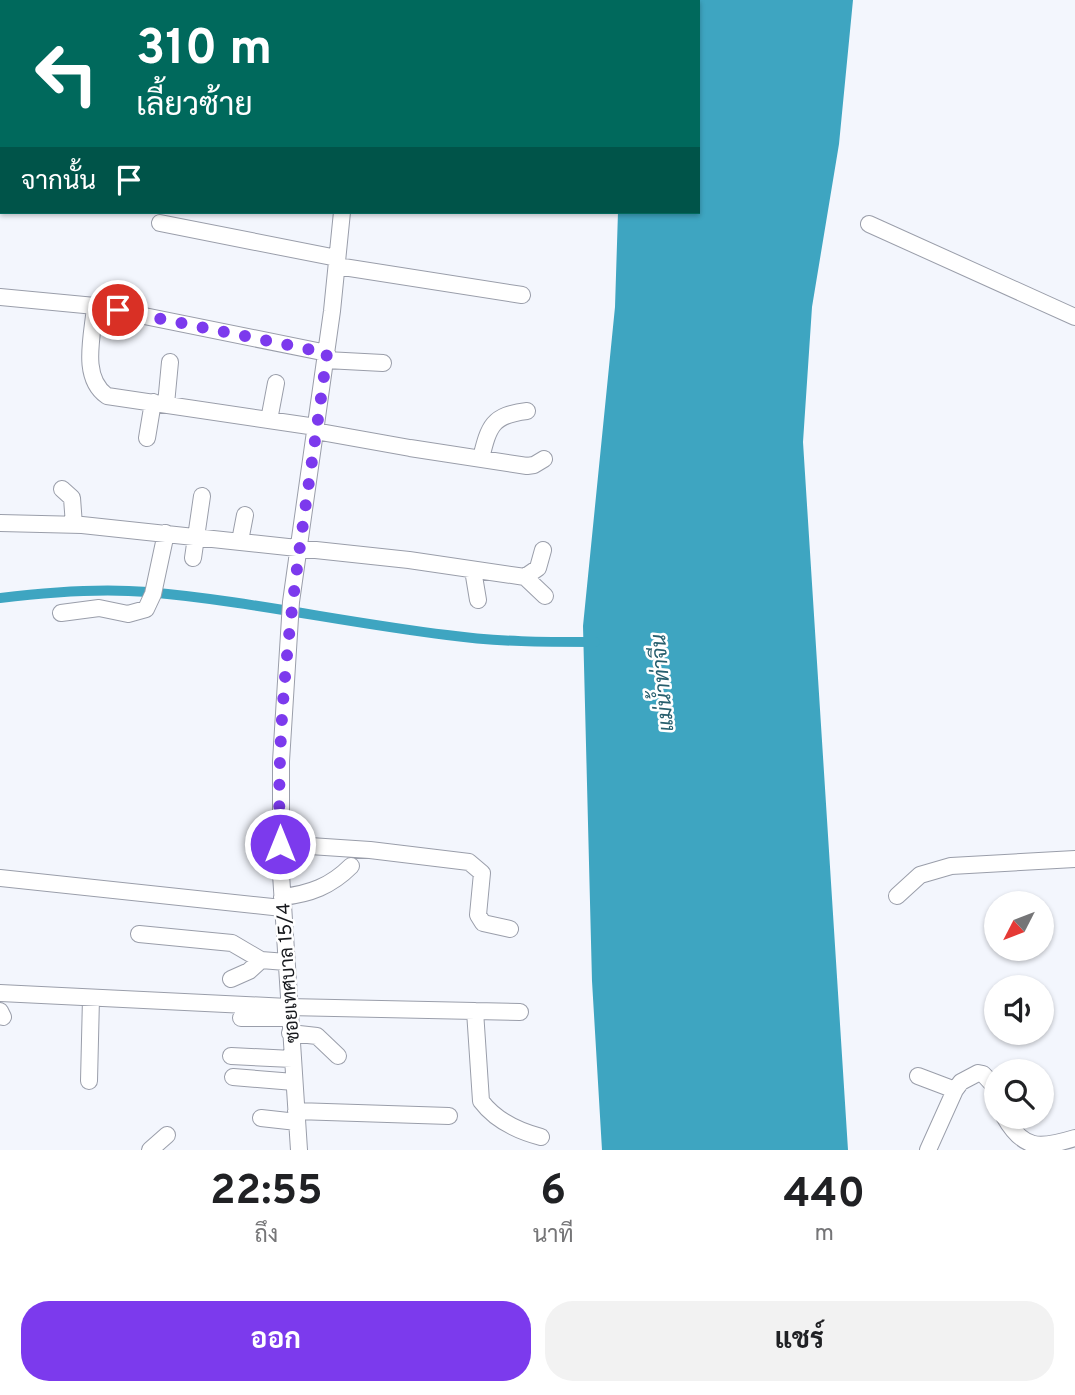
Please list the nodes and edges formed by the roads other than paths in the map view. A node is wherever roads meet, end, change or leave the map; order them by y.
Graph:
1 (342, 214) edge
2 (160, 223) dead end
3 (869, 224) dead end
4 (337, 262) junction
5 (523, 295) dead end
6 (0, 297) edge
7 (95, 306) junction
8 (1075, 317) edge
9 (326, 356) junction
10 (170, 362) dead end
11 (383, 363) dead end
12 (276, 383) dead end
13 (159, 403) junction
14 (527, 411) dead end
15 (269, 420) junction
16 (316, 429) junction
17 (147, 438) dead end
18 (481, 458) junction
19 (544, 459) dead end
20 (62, 489) dead end
21 (202, 496) dead end
22 (246, 515) dead end
23 (0, 523) edge
24 (74, 525) junction
25 (166, 533) junction
26 (197, 536) junction
27 (240, 541) junction
28 (299, 548) junction
29 (543, 550) dead end
30 (193, 558) dead end
31 (472, 570) junction
32 (525, 577) junction
33 (545, 596) dead end
34 (478, 600) dead end
35 (61, 613) dead end
36 (280, 844) junction
37 (1075, 859) edge
38 (351, 866) dead end
39 (0, 878) edge
40 (897, 896) dead end
41 (282, 903) junction
42 (510, 929) dead end
43 (139, 934) dead end
44 (261, 960) junction
45 (286, 961) junction
46 (230, 979) dead end
47 (0, 993) edge
48 (92, 998) junction
49 (475, 1011) junction
50 (520, 1013) dead end
51 (241, 1017) dead end
52 (289, 1019) junction
53 (231, 1056) dead end
54 (338, 1056) dead end
55 (292, 1059) junction
56 (984, 1075) edge
57 (918, 1076) dead end
58 (233, 1077) dead end
59 (89, 1081) dead end
60 (294, 1082) junction
61 (956, 1090) junction
62 (297, 1116) junction
63 (449, 1116) dead end
64 (261, 1118) dead end
65 (1011, 1129) edge
66 (167, 1135) dead end
67 (541, 1137) dead end
68 (1075, 1138) edge
69 (150, 1150) edge
70 (299, 1150) edge
71 (928, 1150) edge

1 - 4 street, ซอยเทศบาล 15/4
2 - 4 street
3 - 8 street
4 - 5 street
4 - 9 street, ซอยเทศบาล 15/4
6 - 7 street
7 - 9 street
7 - 13 street
9 - 11 street
9 - 16 street, ซอยเทศบาล 15/4
10 - 13 street
12 - 15 street
13 - 15 street
13 - 17 street
14 - 18 street
15 - 16 street
16 - 18 street
16 - 28 street, ซอยเทศบาล 15/4
18 - 19 street
20 - 24 street
21 - 26 street
22 - 27 street
23 - 24 street
24 - 25 street
25 - 26 street
25 - 35 street
26 - 27 street
26 - 30 street
27 - 28 street
28 - 31 street
28 - 36 street, ซอยเทศบาล 15/4
29 - 32 street
31 - 32 street
31 - 34 street
32 - 33 street
36 - 41 street, ซอยเทศบาล 15/4
36 - 42 street
37 - 40 street
38 - 41 street
39 - 41 street
41 - 45 street, ซอยเทศบาล 15/4
43 - 44 street
44 - 45 street
44 - 46 street
45 - 52 street, ซอยเทศบาล 15/4
47 - 48 street
48 - 52 street
48 - 59 street
49 - 50 street
49 - 52 street
49 - 67 street
51 - 52 street
52 - 54 street
52 - 55 street, ซอยเทศบาล 15/4
53 - 55 street
55 - 60 street, ซอยเทศบาล 15/4
56 - 61 street
57 - 61 street
58 - 60 street
60 - 62 street, ซอยเทศบาล 15/4
61 - 71 street
62 - 63 street
62 - 64 street
62 - 70 street, ซอยเทศบาล 15/4
65 - 68 street
66 - 69 street

